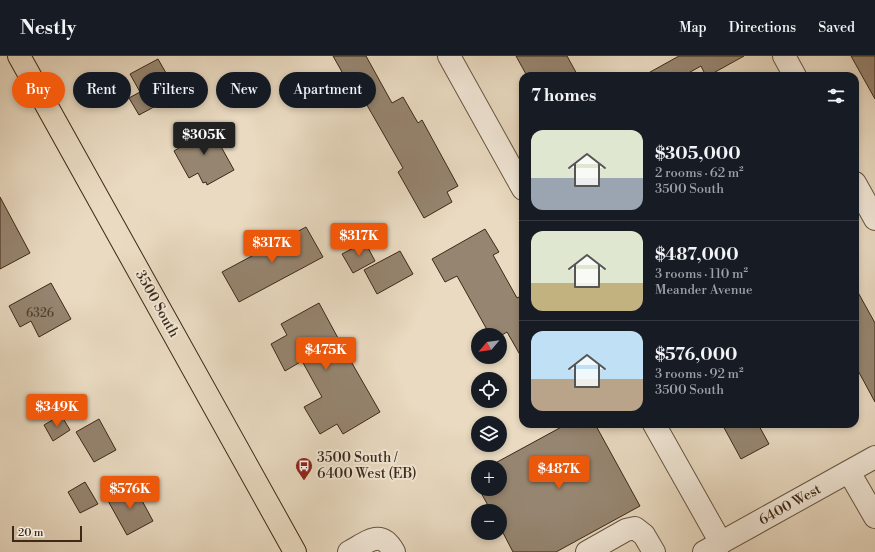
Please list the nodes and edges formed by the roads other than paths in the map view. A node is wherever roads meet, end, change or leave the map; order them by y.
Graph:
1 (19, 56) edge
2 (449, 56) edge
3 (784, 56) edge
4 (793, 72) edge
5 (519, 181) edge
6 (859, 190) edge
7 (875, 219) edge
8 (656, 428) edge
9 (875, 457) edge
10 (849, 472) junction
11 (875, 517) edge
12 (713, 547) edge
13 (295, 552) edge
14 (349, 552) edge
15 (394, 552) edge
16 (587, 552) edge
17 (654, 552) edge

1 - 13 main road, 3500 South
2 - 5 street
3 - 4 street
6 - 7 street
8 - 12 street
9 - 10 street, 6400 West
10 - 11 street
10 - 12 street, 6400 West
14 - 15 street
16 - 17 street

